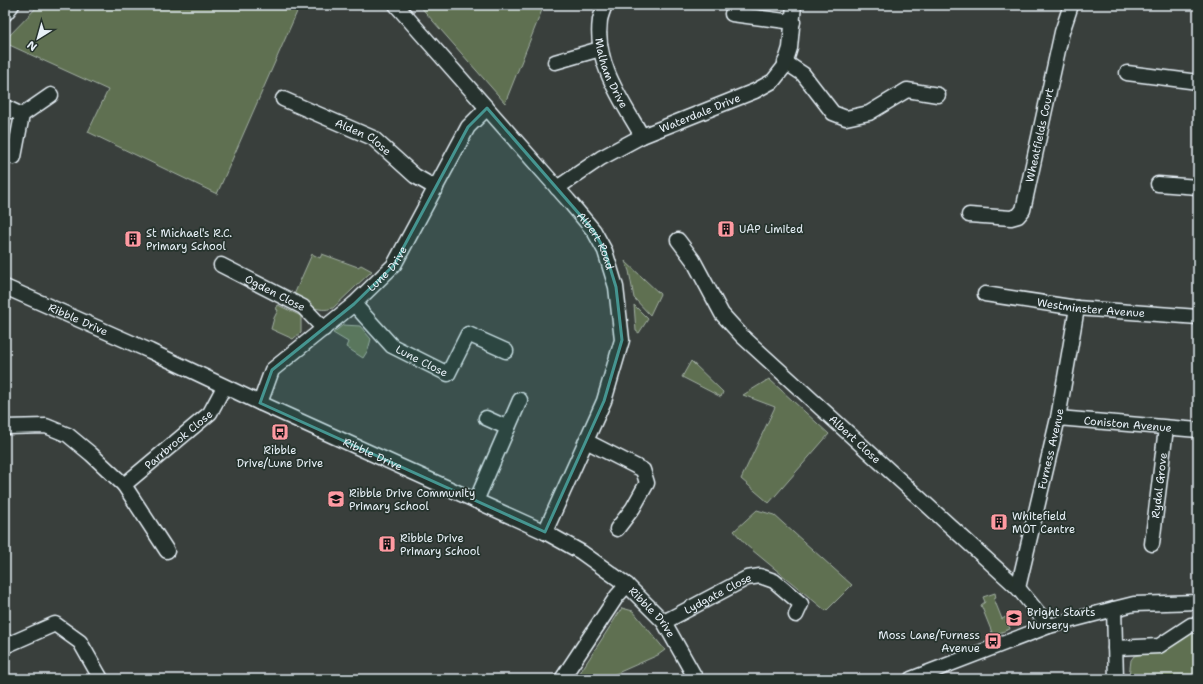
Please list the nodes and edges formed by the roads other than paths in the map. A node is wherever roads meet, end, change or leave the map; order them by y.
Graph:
1 (12, 5) edge
2 (396, 5) edge
3 (605, 5) edge
4 (794, 5) edge
5 (1071, 5) edge
6 (5, 14) edge
7 (732, 14) dead end
8 (793, 22) junction
9 (600, 49) junction
10 (555, 62) dead end
11 (785, 62) junction
12 (1127, 73) dead end
13 (1198, 82) edge
14 (51, 95) dead end
15 (938, 95) dead end
16 (282, 98) dead end
17 (5, 107) edge
18 (487, 108) junction
19 (22, 115) junction
20 (642, 136) junction
21 (14, 157) dead end
22 (1158, 184) dead end
23 (1198, 187) edge
24 (436, 188) junction
25 (557, 188) junction
26 (969, 215) dead end
27 (678, 240) dead end
28 (222, 265) dead end
29 (5, 286) edge
30 (986, 294) dead end
31 (354, 304) junction
32 (1077, 308) junction
33 (1198, 317) edge
34 (324, 328) junction
35 (506, 351) dead end
36 (224, 387) junction
37 (520, 400) dead end
38 (260, 404) junction
39 (486, 418) dead end
40 (1058, 418) junction
41 (6, 427) dead end
42 (508, 428) junction
43 (1166, 428) junction
44 (1198, 430) edge
45 (586, 441) junction
46 (124, 484) junction
47 (476, 501) junction
48 (617, 529) dead end
49 (545, 532) junction
50 (1152, 544) dead end
51 (167, 551) dead end
52 (627, 585) junction
53 (1018, 588) junction
54 (1198, 602) edge
55 (1114, 609) junction
56 (796, 615) dead end
57 (664, 622) junction
58 (1198, 625) edge
59 (1049, 626) junction
60 (5, 646) edge
61 (1115, 648) junction
62 (101, 679) edge
63 (562, 679) edge
64 (696, 679) edge
65 (911, 679) edge
66 (1116, 679) edge

1 - 6 street
2 - 18 street, Albert Road
3 - 9 street, Malham Drive
4 - 8 street, Waterdale Drive
5 - 26 street, Wheatfields Court
7 - 8 street
8 - 11 street, Waterdale Drive
9 - 10 street
9 - 20 street, Malham Drive
11 - 15 street
11 - 20 street, Waterdale Drive
12 - 13 street
14 - 19 street
16 - 24 street, Alden Close
17 - 19 street
18 - 24 street, Lune Drive
18 - 25 street, Albert Road
19 - 21 street
20 - 25 street, Waterdale Drive
22 - 23 street
24 - 31 street, Lune Drive
25 - 45 street, Albert Road
27 - 53 street, Albert Close
28 - 34 street, Ogden Close
29 - 36 street, Ribble Drive
30 - 32 street, Westminster Avenue
31 - 34 street, Lune Drive
31 - 35 street, Lune Close
32 - 33 street, Westminster Avenue
32 - 40 street, Furness Avenue
34 - 38 street, Lune Drive
36 - 38 street, Ribble Drive
36 - 46 street, Parrbrook Close
37 - 42 street
38 - 47 street, Ribble Drive
39 - 42 street
40 - 43 street, Coniston Avenue
40 - 53 street, Furness Avenue
41 - 46 street
42 - 47 street
43 - 44 street, Coniston Avenue
43 - 50 street, Rydal Grove
45 - 48 street
45 - 49 street, Albert Road
46 - 51 street
47 - 49 street, Ribble Drive
49 - 52 street, Ribble Drive
52 - 57 street, Ribble Drive
52 - 63 street
53 - 59 street, Albert Close
54 - 55 street
55 - 59 street
55 - 61 street
56 - 57 street, Lydgate Close
57 - 64 street, Ribble Drive
58 - 61 street
59 - 65 street
60 - 62 street
61 - 66 street

